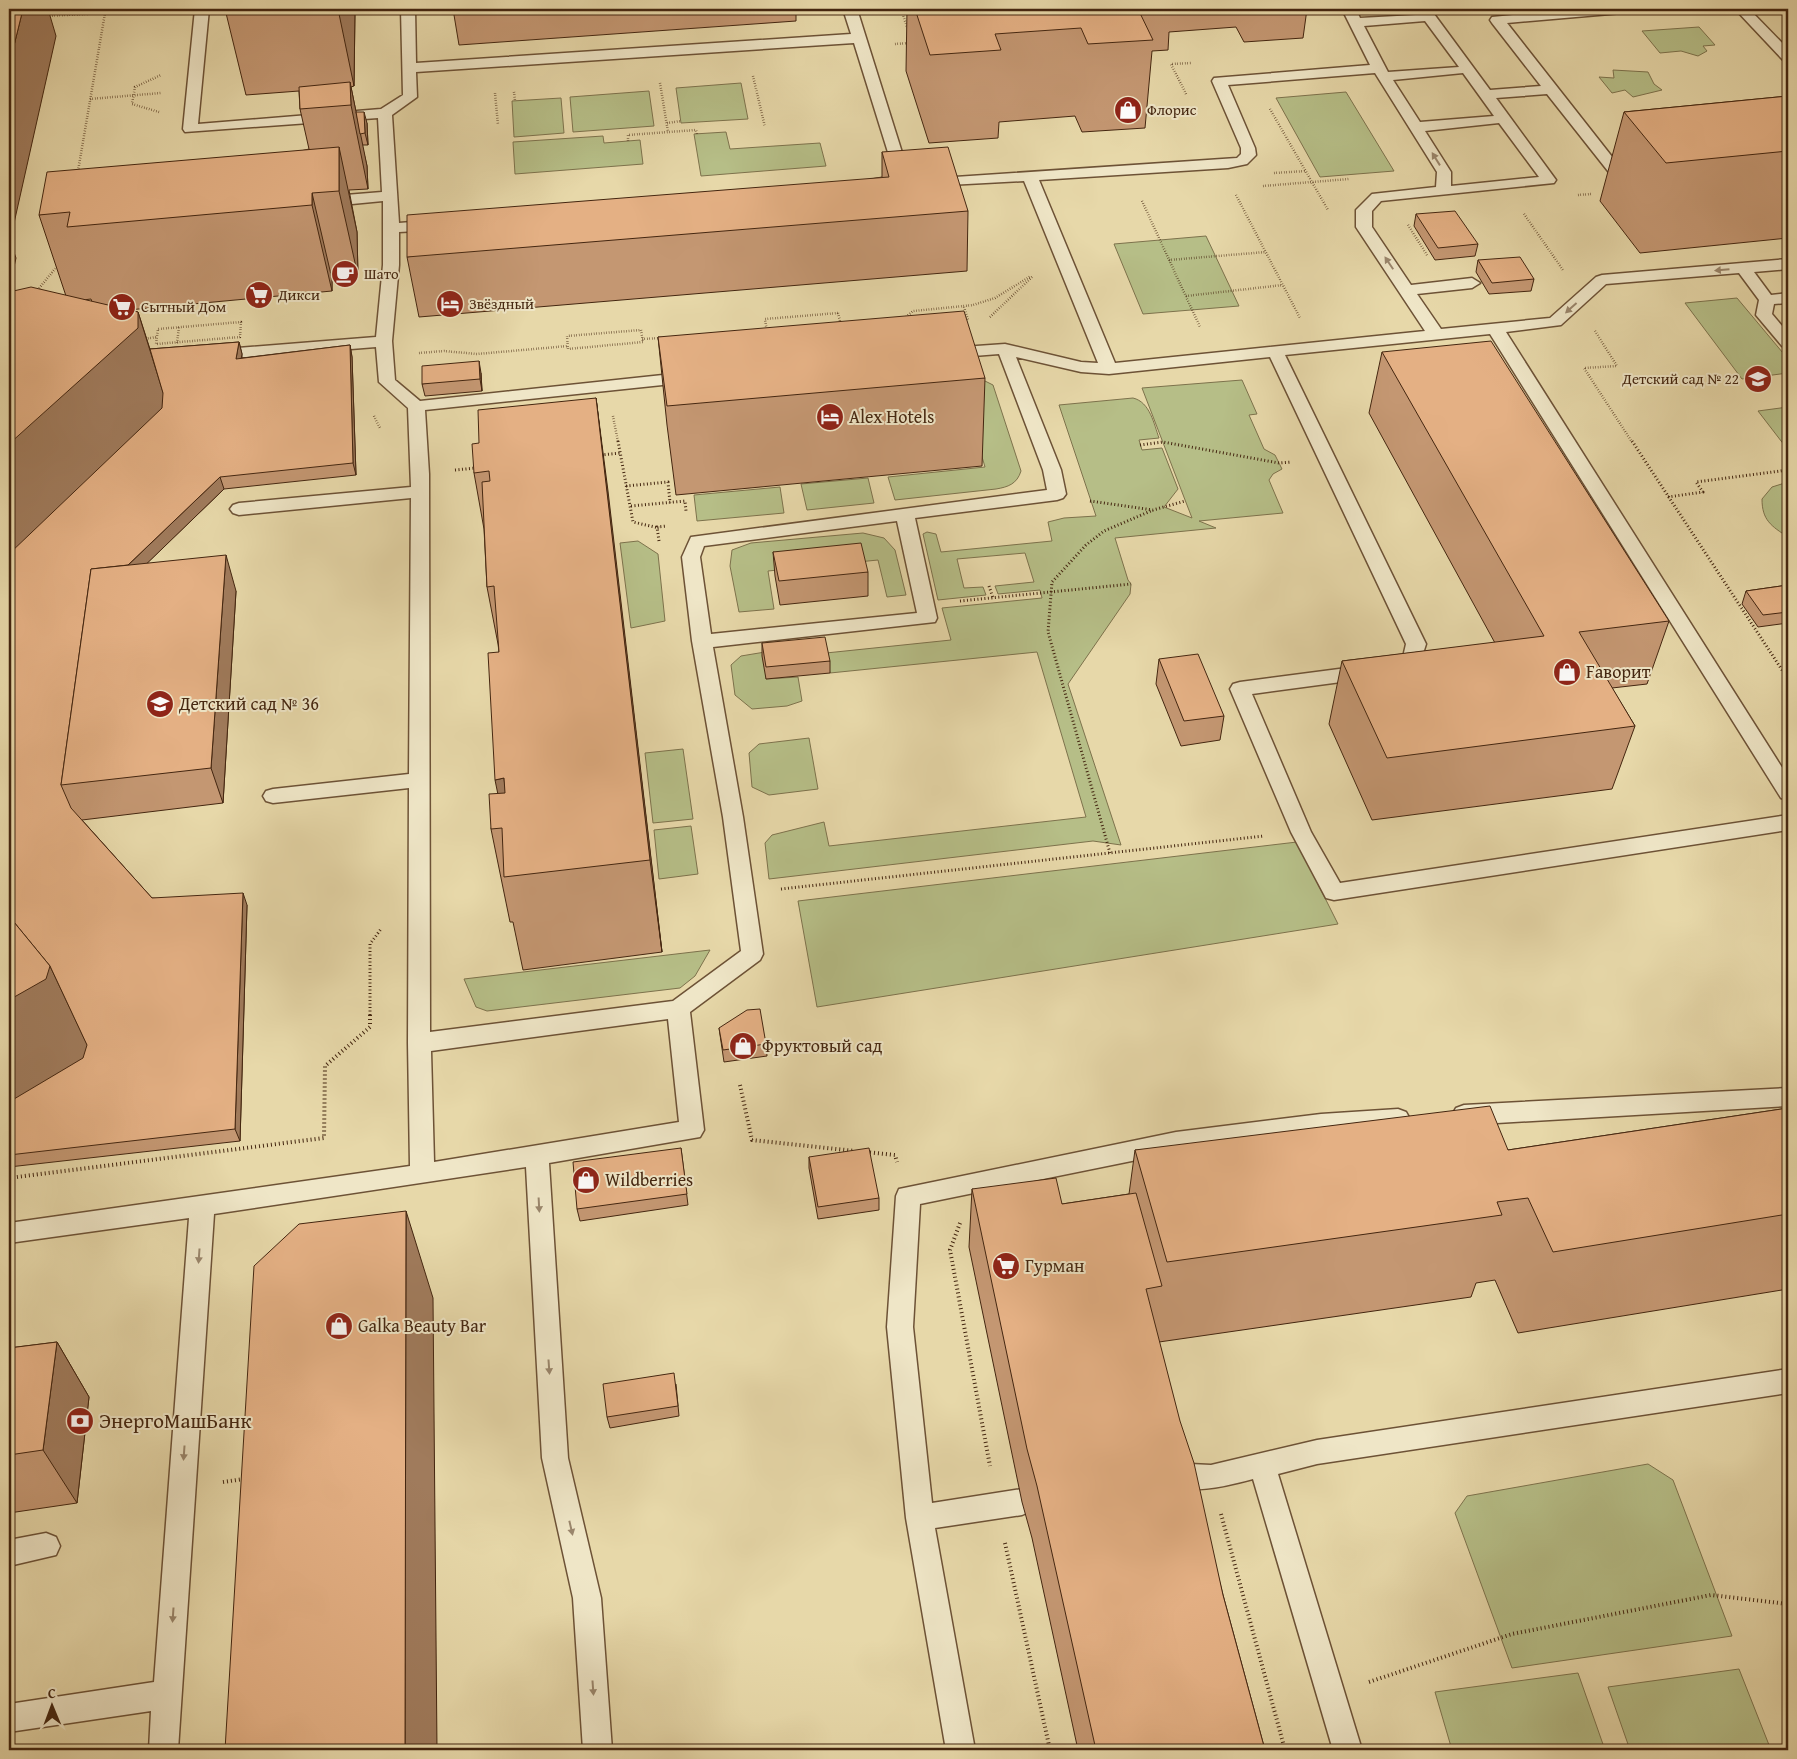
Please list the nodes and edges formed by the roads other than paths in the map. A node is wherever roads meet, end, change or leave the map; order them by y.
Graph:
1 (202, 9) edge
2 (408, 9) edge
3 (850, 9) edge
4 (1349, 9) edge
5 (1622, 9) edge
6 (1742, 9) edge
7 (1358, 22) junction
8 (860, 38) junction
9 (1788, 57) edge
10 (410, 68) junction
11 (1458, 71) dead end
12 (1381, 73) junction
13 (1551, 90) junction
14 (1486, 96) junction
15 (385, 112) junction
16 (1494, 120) dead end
17 (1416, 127) junction
18 (1650, 174) edge
19 (1030, 176) junction
20 (905, 183) junction
21 (886, 185) edge
22 (1443, 191) junction
23 (390, 196) junction
24 (304, 204) edge
25 (450, 224) edge
26 (391, 228) junction
27 (1788, 264) edge
28 (1743, 268) junction
29 (1472, 283) dead end
30 (1406, 290) junction
31 (1788, 298) edge
32 (1767, 300) junction
33 (1495, 328) junction
34 (1435, 333) junction
35 (1788, 343) edge
36 (384, 348) junction
37 (1005, 349) junction
38 (1276, 353) junction
39 (932, 354) edge
40 (199, 356) edge
41 (1108, 369) junction
42 (706, 376) edge
43 (416, 406) junction
44 (420, 483) junction
45 (239, 509) dead end
46 (905, 515) junction
47 (702, 641) junction
48 (420, 780) junction
49 (1788, 793) edge
50 (273, 796) dead end
51 (1788, 823) edge
52 (678, 1009) junction
53 (419, 1043) junction
54 (1788, 1097) edge
55 (537, 1156) junction
56 (422, 1174) junction
57 (202, 1207) junction
58 (9, 1233) edge
59 (1788, 1381) edge
60 (1262, 1464) junction
61 (1168, 1475) edge
62 (1009, 1505) road end
63 (920, 1518) junction
64 (46, 1546) dead end
65 (9, 1553) edge
66 (167, 1694) junction
67 (9, 1718) edge
68 (163, 1750) edge
69 (598, 1750) edge
70 (960, 1750) edge
71 (1348, 1750) edge

1 - 15 lane
2 - 10 lane
3 - 8 lane
4 - 7 lane
5 - 13 lane
6 - 9 lane
7 - 12 lane
7 - 14 lane
8 - 10 lane
8 - 20 lane
10 - 15 lane
11 - 12 lane
12 - 17 lane
12 - 19 lane
13 - 14 lane
13 - 18 lane
14 - 22 lane
15 - 23 lane
16 - 17 lane
22 -> 17 lane
19 - 20 lane
19 - 41 lane
20 - 21 lane
30 -> 22 lane
23 - 24 lane
23 - 26 lane
25 - 26 lane
26 - 36 lane
27 - 28 lane
28 - 32 lane
28 -> 33 lane
29 - 30 lane
30 - 34 lane
31 - 32 lane
32 - 35 lane
33 - 34 lane
33 - 49 lane
34 - 38 lane
36 - 40 lane
36 - 43 lane
37 - 39 lane
37 - 41 lane
37 - 46 lane
38 - 41 lane
38 - 51 lane
42 - 43 lane
43 - 44 lane
44 - 45 lane
44 - 48 lane
46 - 47 lane
46 - 47 lane
47 - 52 lane
48 - 50 lane
48 - 53 lane
52 - 53 lane
52 - 55 lane
53 - 56 lane
54 - 63 lane
55 - 56 lane
55 -> 69 lane
56 - 57 lane
57 - 58 lane
57 -> 66 lane
59 - 60 lane
60 - 61 lane
60 - 71 lane
62 - 63 lane
63 - 70 lane
64 - 65 lane
66 - 67 lane
66 - 68 lane

